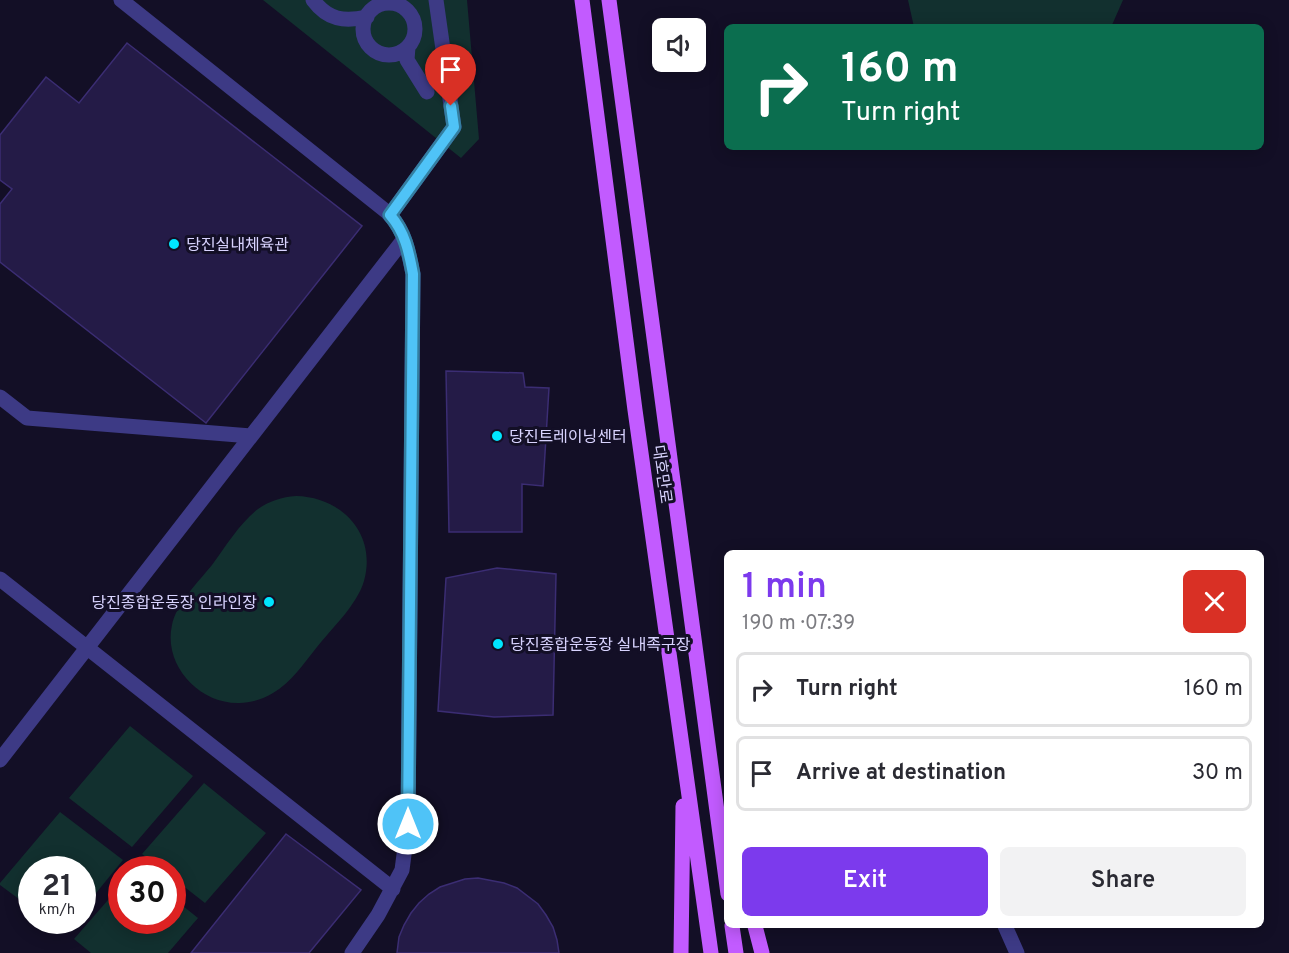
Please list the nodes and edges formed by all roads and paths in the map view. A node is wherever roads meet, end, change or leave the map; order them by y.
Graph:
1 (121, 0) edge
2 (313, 0) edge
3 (436, 0) edge
4 (582, 0) edge
5 (609, 0) edge
6 (388, 2) edge
7 (361, 22) junction
8 (408, 54) junction
9 (427, 92) dead end
10 (390, 215) junction
11 (404, 239) junction
12 (0, 397) edge
13 (251, 436) junction
14 (0, 579) edge
15 (86, 648) junction
16 (706, 740) junction
17 (684, 755) junction
18 (0, 760) edge
19 (724, 805) edge
20 (724, 866) edge
21 (393, 889) junction
22 (732, 928) edge
23 (756, 928) edge
24 (1006, 928) edge
25 (352, 953) edge
26 (681, 953) edge
27 (711, 953) edge
28 (736, 953) edge
29 (762, 953) edge
30 (1017, 953) edge

1 - 10 street
2 - 7 street
3 - 10 street
4 - 17 main road, 대호만로
5 - 16 main road, 대호만로
6 - 7 street
6 - 8 street
7 - 8 street
8 - 9 street
10 - 11 street
11 - 13 street
11 - 21 street
12 - 13 street
13 - 15 street
14 - 15 street
15 - 18 street
15 - 21 street
16 - 19 main road
16 - 20 main road, 대호만로
17 - 26 main road
17 - 27 main road, 대호만로
21 - 25 street
22 - 28 main road
23 - 29 main road
24 - 30 street

